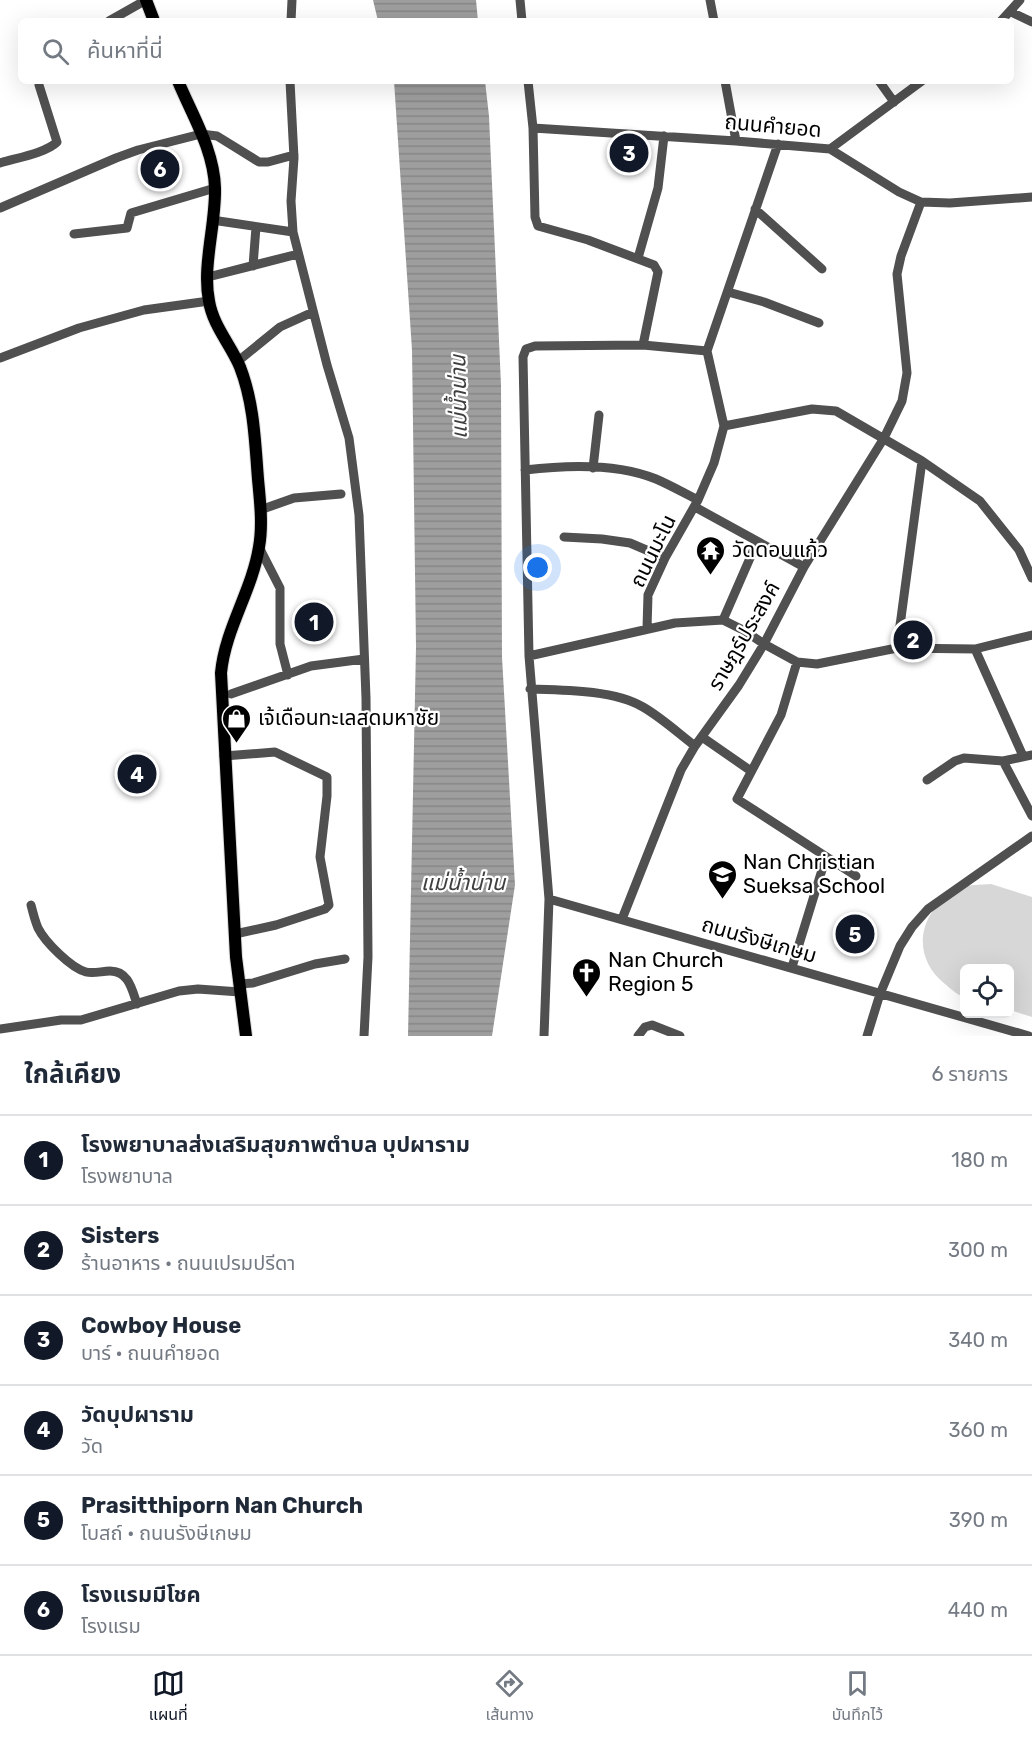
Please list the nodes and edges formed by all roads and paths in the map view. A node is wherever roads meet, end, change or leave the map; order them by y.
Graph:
1 (146, 0) edge
2 (292, 0) edge
3 (520, 0) edge
4 (710, 0) edge
5 (1020, 0) edge
6 (1011, 12) junction
7 (115, 18) edge
8 (153, 18) edge
9 (291, 18) edge
10 (522, 18) edge
11 (713, 18) edge
12 (1004, 18) edge
13 (1032, 22) edge
14 (179, 84) edge
15 (290, 84) edge
16 (528, 84) edge
17 (726, 84) edge
18 (881, 84) edge
19 (918, 84) edge
20 (39, 85) dead end
21 (894, 102) junction
22 (532, 128) junction
23 (201, 134) junction
24 (664, 136) junction
25 (736, 141) junction
26 (778, 144) junction
27 (830, 149) junction
28 (294, 155) junction
29 (0, 163) edge
30 (215, 188) junction
31 (1032, 197) edge
32 (921, 201) junction
33 (0, 208) edge
34 (755, 210) junction
35 (212, 220) junction
36 (256, 227) junction
37 (293, 232) junction
38 (74, 234) dead end
39 (298, 254) junction
40 (638, 258) junction
41 (253, 266) junction
42 (822, 269) dead end
43 (208, 277) junction
44 (728, 292) junction
45 (209, 301) junction
46 (313, 312) junction
47 (819, 323) dead end
48 (643, 345) junction
49 (707, 351) junction
50 (0, 358) edge
51 (237, 362) junction
52 (599, 415) dead end
53 (724, 426) junction
54 (884, 438) junction
55 (922, 461) junction
56 (594, 468) junction
57 (525, 470) junction
58 (341, 494) dead end
59 (697, 503) junction
60 (260, 510) junction
61 (564, 537) dead end
62 (758, 542) junction
63 (259, 547) junction
64 (665, 558) junction
65 (804, 567) junction
66 (1032, 578) edge
67 (723, 620) junction
68 (647, 628) junction
69 (1032, 635) edge
70 (764, 645) junction
71 (897, 648) junction
72 (975, 649) junction
73 (529, 656) junction
74 (364, 659) junction
75 (797, 662) junction
76 (288, 675) junction
77 (530, 689) junction
78 (231, 694) dead end
79 (702, 737) junction
80 (695, 746) junction
81 (224, 756) junction
82 (1028, 756) edge
83 (1003, 761) junction
84 (751, 771) junction
85 (927, 780) dead end
86 (1032, 816) edge
87 (1032, 836) edge
88 (826, 857) junction
89 (856, 876) dead end
90 (549, 900) junction
91 (31, 905) dead end
92 (622, 919) junction
93 (235, 934) junction
94 (345, 959) dead end
95 (792, 968) junction
96 (240, 988) junction
97 (880, 994) junction
98 (137, 1005) junction
99 (0, 1029) edge
100 (246, 1036) edge
101 (364, 1036) edge
102 (544, 1036) edge
103 (638, 1036) edge
104 (680, 1036) edge
105 (867, 1036) edge
106 (1029, 1036) edge

1 - 7 street
1 - 8 main road
2 - 9 street
3 - 10 street
4 - 11 street
5 - 6 street
6 - 12 street
6 - 13 street
14 - 23 main road
15 - 28 street
16 - 22 street
17 - 25 street
18 - 21 street
19 - 21 street
20 - 29 street
21 - 27 street
22 - 24 street, ถนนคำยอด
22 - 40 street
23 - 28 street
23 - 30 main road
23 - 33 street
24 - 25 street, ถนนคำยอด
24 - 40 street
25 - 26 street, ถนนคำยอด
26 - 27 street, ถนนคำยอด
26 - 34 street
27 - 32 street, ถนนคำยอด
28 - 37 street
30 - 35 main road
30 - 38 street
31 - 32 street, ถนนคำยอด
32 - 54 street, ราษฎร์ประสงค์
34 - 42 street
34 - 44 street
35 - 36 street
35 - 43 main road
36 - 37 street
36 - 41 street
37 - 39 street
39 - 41 street
39 - 46 street
40 - 48 street
41 - 43 street
43 - 45 main road
44 - 47 street
44 - 49 street
45 - 50 street
45 - 51 main road
46 - 51 street
46 - 74 street
48 - 49 street
48 - 57 street
49 - 53 street, ถนนมะโน
51 - 60 main road
52 - 56 street
53 - 54 street
53 - 59 street, ถนนมะโน
54 - 55 street
54 - 65 street, ราษฎร์ประสงค์
55 - 66 street
55 - 71 street
56 - 57 street
56 - 59 street
57 - 73 street
58 - 60 street
59 - 62 street
59 - 64 street, ถนนมะโน
60 - 63 main road
61 - 64 street
62 - 65 street
62 - 67 street
63 - 76 street
63 - 81 main road
64 - 68 street, ถนนมะโน
65 - 70 street, ราษฎร์ประสงค์
67 - 68 street
67 - 70 street
68 - 73 street
69 - 72 street
70 - 75 street
70 - 79 street, ราษฎร์ประสงค์
71 - 72 street
71 - 75 street
72 - 82 street
73 - 77 street
74 - 76 street
74 - 101 street
75 - 84 street
76 - 78 street
77 - 80 street
77 - 90 street
79 - 80 street, ราษฎร์ประสงค์
79 - 84 street
80 - 92 street, ราษฎร์ประสงค์
81 - 93 main road
81 - 93 street
82 - 83 street
83 - 85 street
83 - 86 street
84 - 88 street
87 - 97 street
88 - 89 street
88 - 95 street
90 - 92 street, ถนนรังษีเกษม
90 - 102 street
91 - 98 street
92 - 95 street, ถนนรังษีเกษม
93 - 96 main road
94 - 96 street
95 - 97 street, ถนนรังษีเกษม
96 - 98 street
96 - 100 main road
97 - 105 street
97 - 106 street, ถนนรังษีเกษม
98 - 99 street
103 - 104 street

